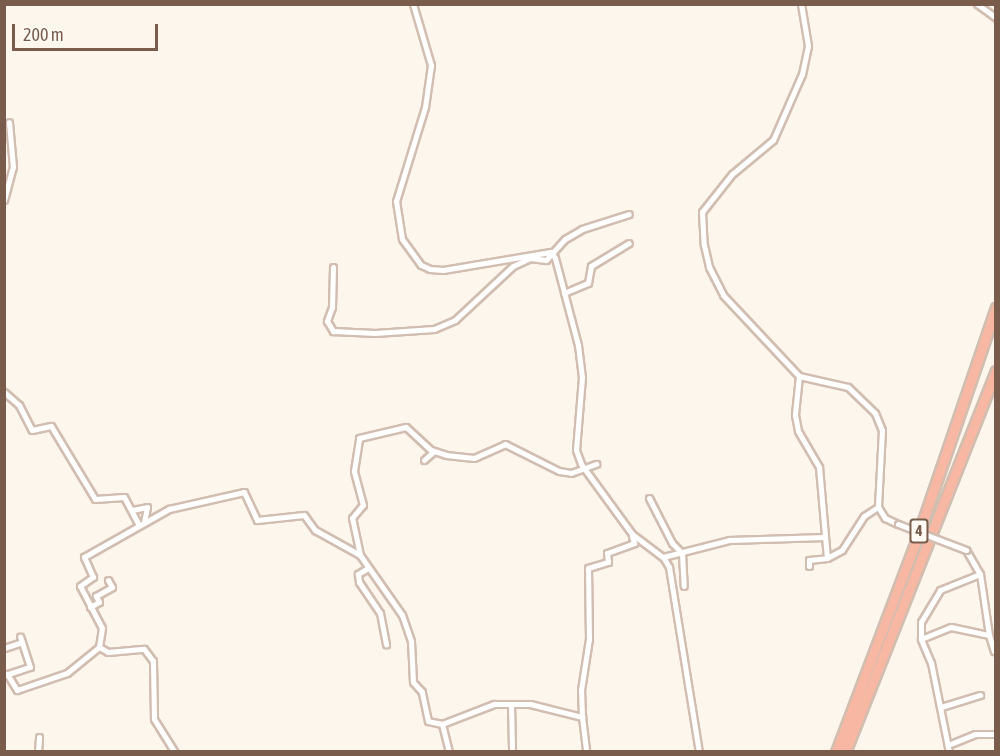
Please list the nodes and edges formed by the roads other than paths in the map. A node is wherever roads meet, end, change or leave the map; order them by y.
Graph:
1 (413, 4) edge
2 (801, 4) edge
3 (977, 4) edge
4 (996, 18) edge
5 (9, 122) dead end
6 (4, 200) edge
7 (628, 214) dead end
8 (629, 243) dead end
9 (551, 252) junction
10 (333, 267) dead end
11 (564, 293) junction
12 (996, 308) edge
13 (996, 371) edge
14 (799, 376) junction
15 (4, 392) edge
16 (434, 451) junction
17 (424, 460) dead end
18 (597, 464) dead end
19 (585, 470) junction
20 (649, 498) dead end
21 (878, 507) junction
22 (132, 510) junction
23 (141, 524) junction
24 (632, 534) junction
25 (825, 537) junction
26 (682, 553) junction
27 (360, 555) junction
28 (663, 557) junction
29 (827, 558) junction
30 (809, 566) dead end
31 (368, 568) junction
32 (980, 574) junction
33 (108, 580) dead end
34 (684, 586) dead end
35 (90, 607) junction
36 (988, 636) junction
37 (921, 639) junction
38 (993, 643) edge
39 (386, 644) dead end
40 (99, 646) junction
41 (4, 648) edge
42 (994, 651) edge
43 (6, 674) edge
44 (980, 695) dead end
45 (511, 704) junction
46 (940, 707) junction
47 (582, 717) junction
48 (442, 724) junction
49 (996, 734) edge
50 (39, 737) dead end
51 (512, 748) dead end
52 (948, 748) edge
53 (38, 752) edge
54 (174, 752) edge
55 (449, 752) edge
56 (586, 752) edge
57 (699, 752) edge
58 (836, 752) edge
59 (845, 752) edge

1 - 9 street
2 - 14 street
3 - 4 street
5 - 6 street
7 - 9 street
8 - 11 street
9 - 10 street
9 - 11 street
11 - 19 street
12 - 58 highway, 4
13 - 59 highway, 4
14 - 21 street
14 - 25 street
15 - 22 street
16 - 17 street
16 - 19 street
16 - 27 street
18 - 19 street
19 - 24 street
20 - 26 street
21 - 29 street
21 - 32 street, bridge
22 - 23 street
22 - 23 street
23 - 27 street
23 - 35 street
24 - 28 street
24 - 47 street
25 - 26 street
25 - 29 street
26 - 28 street
26 - 34 street
27 - 31 street
28 - 57 street
29 - 30 street
31 - 39 street
31 - 48 street
32 - 36 street
32 - 37 street
33 - 35 street
35 - 40 street
36 - 37 street
36 - 38 street
37 - 46 street
38 - 42 street
40 - 43 street
40 - 54 street
41 - 43 street
44 - 46 street
45 - 47 street
45 - 48 street
45 - 51 street
46 - 52 street
47 - 56 street
48 - 55 street
49 - 52 street
50 - 53 street

